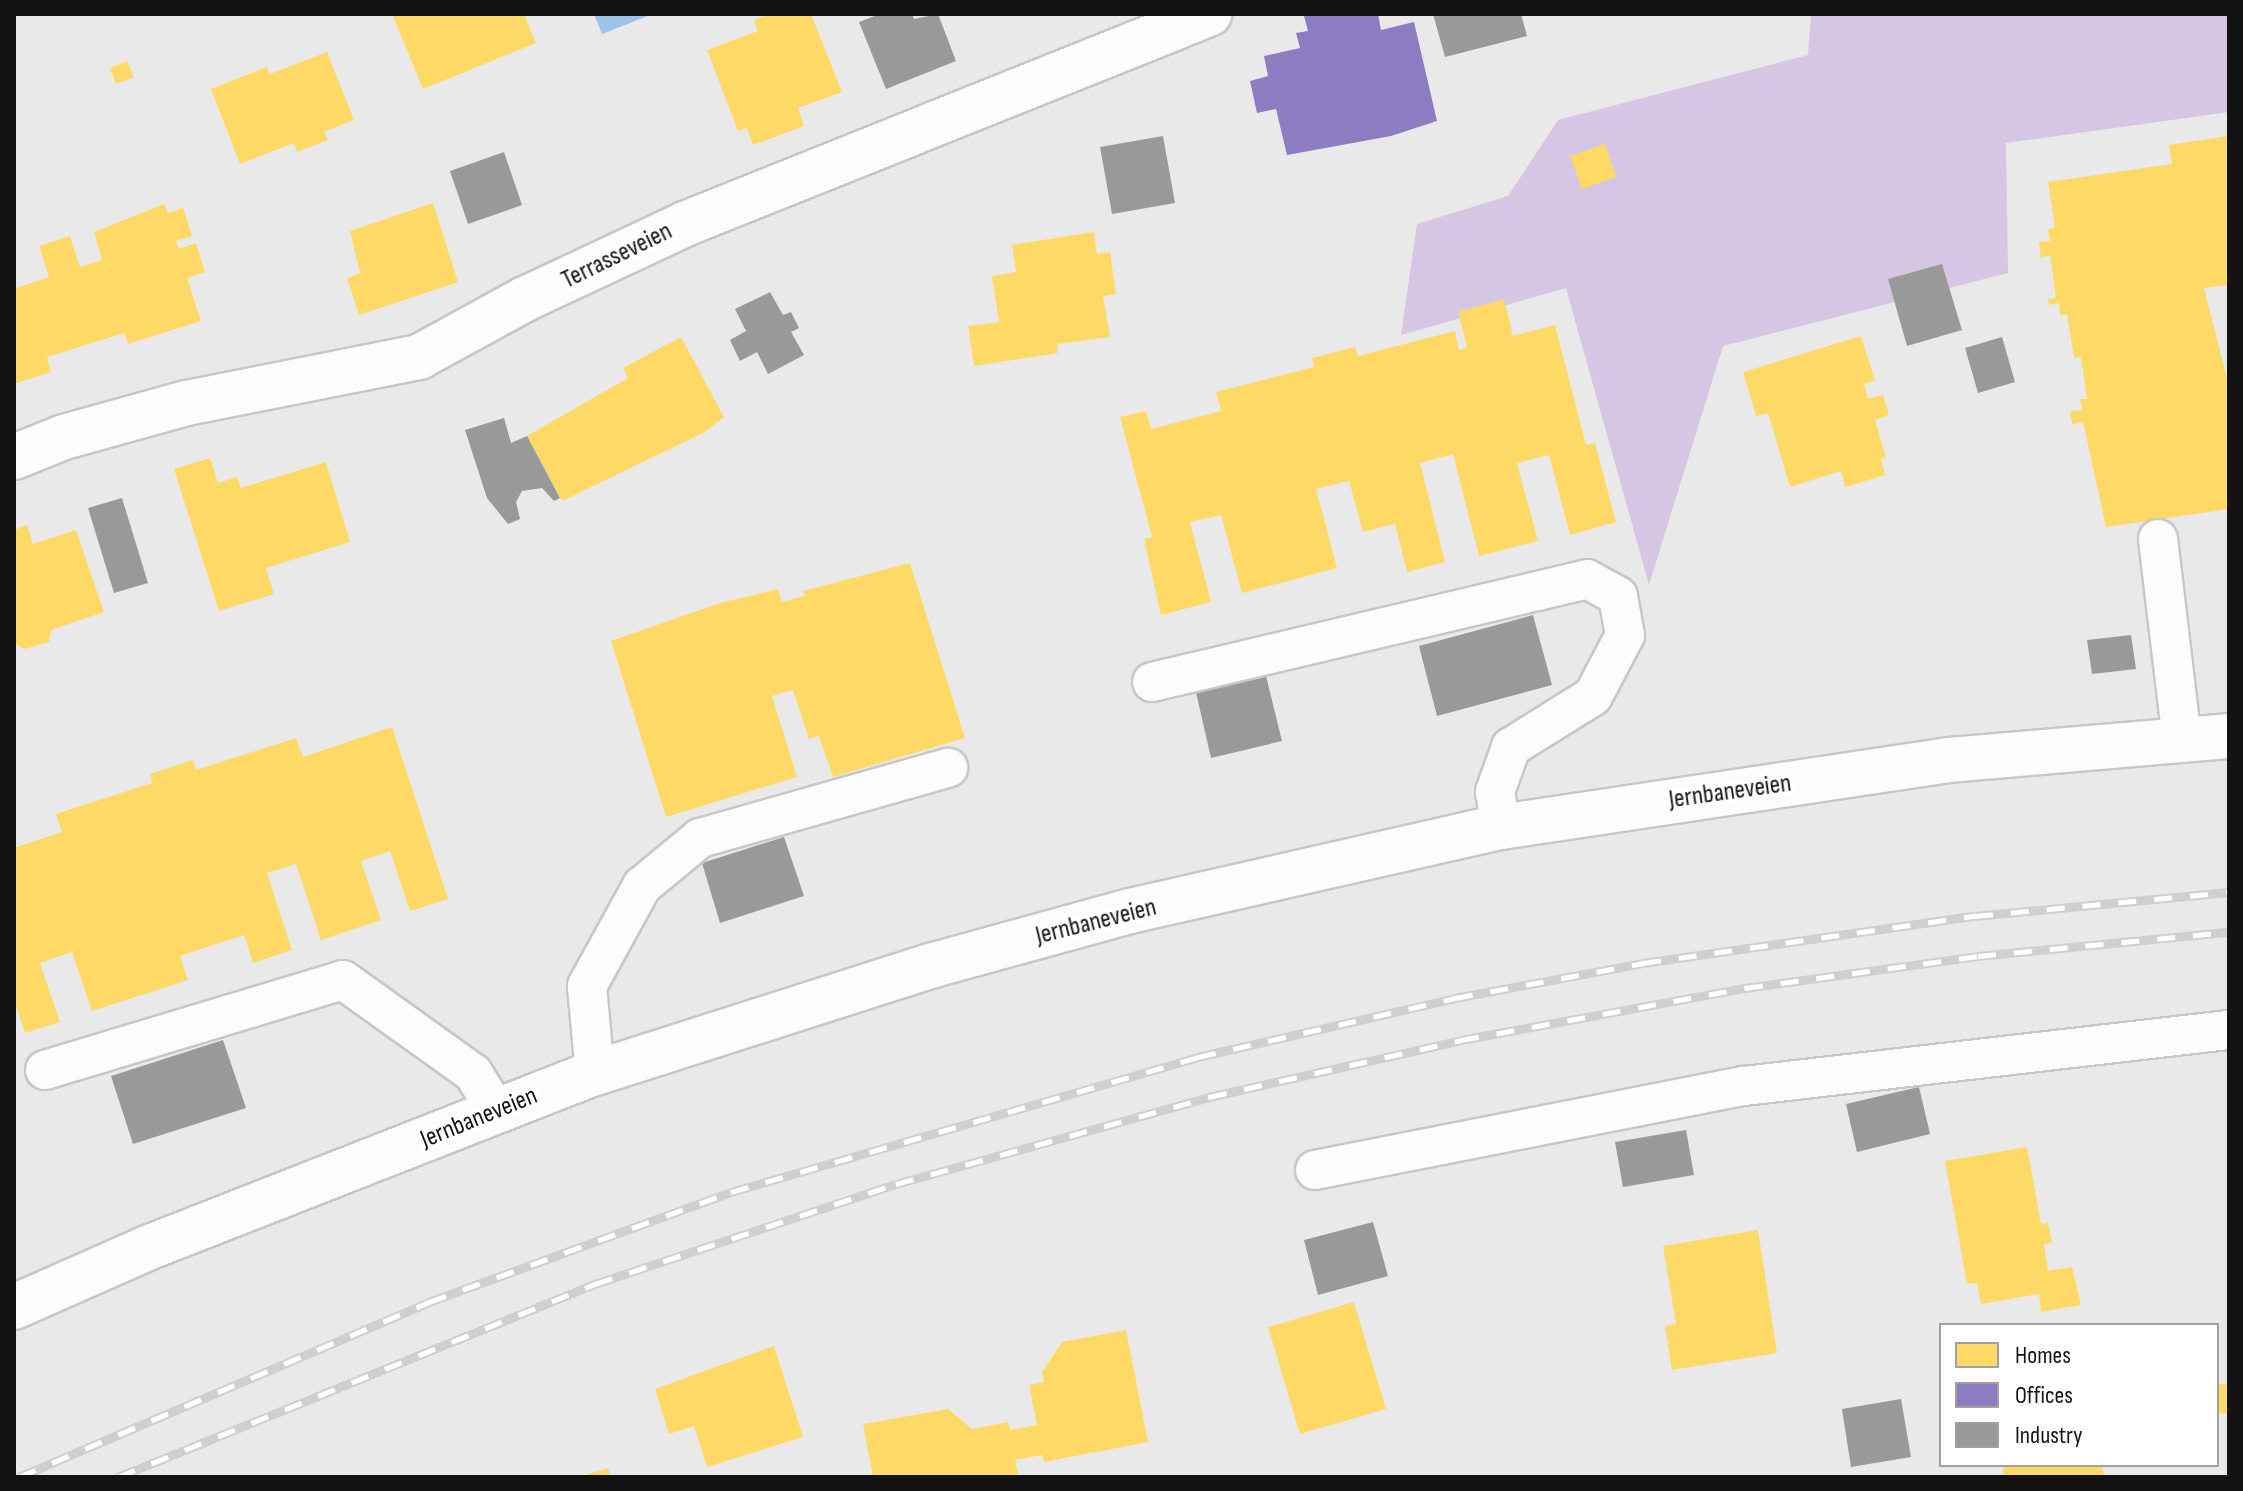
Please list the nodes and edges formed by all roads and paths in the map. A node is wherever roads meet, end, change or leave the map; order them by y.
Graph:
1 (1209, 14) edge
2 (14, 457) edge
3 (2158, 539) dead end
4 (1152, 682) dead end
5 (2229, 736) edge
6 (2182, 739) junction
7 (948, 768) dead end
8 (1501, 827) junction
9 (2229, 1030) edge
10 (45, 1070) dead end
11 (595, 1073) junction
12 (496, 1110) junction
13 (1315, 1170) dead end
14 (14, 1307) edge

1 - 2 street, Terrasseveien
3 - 6 lane
4 - 8 lane
5 - 6 street, Jernbaneveien
6 - 8 street, Jernbaneveien
7 - 11 lane
8 - 11 street, Jernbaneveien
9 - 13 lane
10 - 12 lane
11 - 12 street, Jernbaneveien
12 - 14 street, Jernbaneveien

